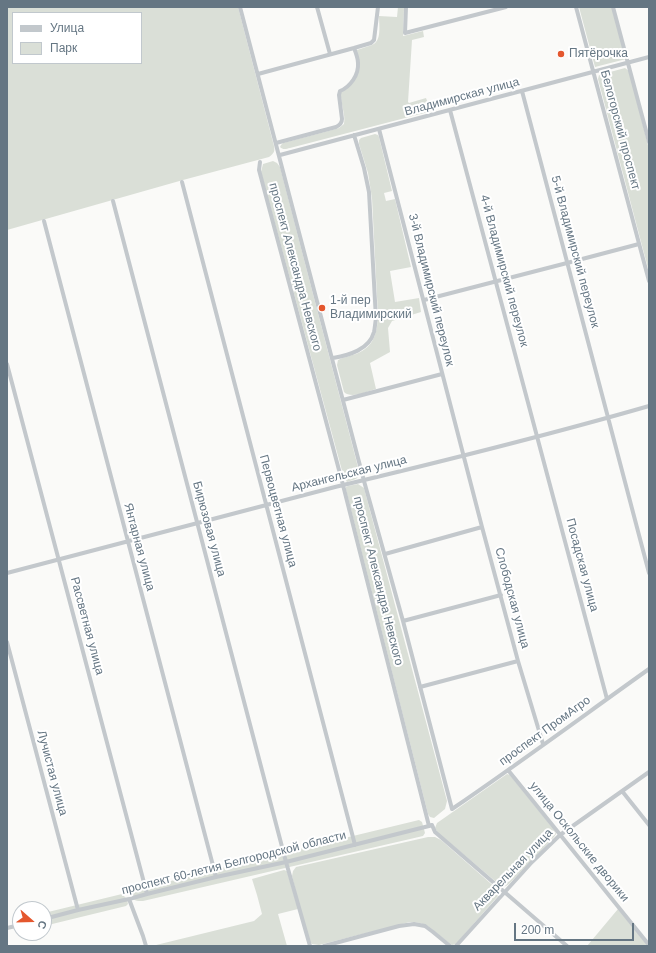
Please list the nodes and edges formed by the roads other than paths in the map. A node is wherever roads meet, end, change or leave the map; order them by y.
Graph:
1 (240, 7) edge
2 (317, 7) edge
3 (378, 7) edge
4 (406, 7) edge
5 (506, 7) edge
6 (576, 7) edge
7 (613, 7) edge
8 (483, 8) edge
9 (484, 13) junction
10 (354, 48) junction
11 (330, 54) junction
12 (649, 57) edge
13 (628, 62) junction
14 (594, 72) junction
15 (258, 74) junction
16 (522, 91) junction
17 (450, 110) junction
18 (379, 129) junction
19 (354, 135) junction
20 (649, 142) edge
21 (276, 143) junction
22 (280, 156) junction
23 (260, 162) dead end
24 (182, 182) dead end
25 (113, 201) dead end
26 (44, 221) dead end
27 (639, 244) junction
28 (567, 264) junction
29 (649, 281) edge
30 (496, 282) junction
31 (424, 300) junction
32 (333, 358) junction
33 (7, 364) edge
34 (442, 374) junction
35 (343, 400) junction
36 (649, 406) edge
37 (608, 418) junction
38 (538, 437) junction
39 (464, 455) junction
40 (364, 481) junction
41 (343, 485) junction
42 (266, 505) junction
43 (197, 524) junction
44 (482, 527) junction
45 (128, 542) junction
46 (385, 554) junction
47 (59, 559) junction
48 (7, 573) edge
49 (649, 573) edge
50 (501, 595) junction
51 (403, 621) junction
52 (7, 642) edge
53 (518, 661) junction
54 (649, 669) edge
55 (420, 687) junction
56 (607, 699) junction
57 (543, 744) junction
58 (508, 770) junction
59 (649, 772) edge
60 (622, 791) junction
61 (452, 810) joint
62 (649, 825) edge
63 (429, 826) junction
64 (560, 835) junction
65 (355, 845) junction
66 (286, 862) junction
67 (216, 877) junction
68 (504, 892) junction
69 (147, 894) junction
70 (129, 899) junction
71 (78, 910) junction
72 (52, 917) edge
73 (7, 922) edge
74 (8, 928) edge
75 (649, 944) edge
76 (146, 946) edge
77 (310, 946) edge
78 (324, 946) edge
79 (450, 946) edge
80 (456, 946) edge
81 (567, 946) edge

1 - 15 street, проспект Александра Невского
2 - 11 street
3 - 10 street
4 - 9 street
5 - 9 street
6 - 14 street, Белогорский проспект
7 - 13 street, Белогорский проспект
8 - 9 street
10 - 11 street
10 - 21 street
11 - 15 street
12 - 13 street, Владимирская улица
13 - 14 street, Владимирская улица
13 - 20 street, Белогорский проспект
14 - 16 street, Владимирская улица
14 - 27 street, Белогорский проспект
15 - 21 street, проспект Александра Невского
16 - 17 street, Владимирская улица
16 - 28 street, 5-й Владимирский переулок
17 - 18 street, Владимирская улица
17 - 30 street, 4-й Владимирский переулок
18 - 19 street, Владимирская улица
18 - 31 street, 3-й Владимирский переулок
19 - 22 street, Владимирская улица
19 - 32 street
21 - 22 street, проспект Александра Невского
22 - 32 street, проспект Александра Невского
23 - 41 street, проспект Александра Невского
24 - 42 street, Первоцветная улица
25 - 43 street, Бирюзовая улица
26 - 45 street, Янтарная улица
27 - 28 street
27 - 29 street, Белогорский проспект
28 - 30 street
28 - 37 street, 5-й Владимирский переулок
30 - 31 street
30 - 38 street, 4-й Владимирский переулок
31 - 34 street, 3-й Владимирский переулок
32 - 35 street, проспект Александра Невского
33 - 47 street, Рассветная улица
34 - 35 street
34 - 39 street, 3-й Владимирский переулок
35 - 40 street, проспект Александра Невского
36 - 37 street, Архангельская улица
37 - 38 street, Архангельская улица
37 - 49 street, 5-й Владимирский переулок
38 - 39 street, Архангельская улица
38 - 56 street, Посадская улица
39 - 40 street, Архангельская улица
39 - 44 street, Слободская улица
40 - 41 street, Архангельская улица
40 - 46 street, проспект Александра Невского
41 - 42 street, Архангельская улица
41 - 63 street, проспект Александра Невского
42 - 43 street, Архангельская улица
42 - 65 street, Первоцветная улица
43 - 45 street, Архангельская улица
43 - 66 street, Бирюзовая улица
44 - 46 street
44 - 50 street, Слободская улица
45 - 47 street, Архангельская улица
45 - 67 street, Янтарная улица
46 - 51 street, проспект Александра Невского
47 - 48 street, Архангельская улица
47 - 69 street, Рассветная улица
50 - 51 street
50 - 53 street, Слободская улица
51 - 55 street, проспект Александра Невского
52 - 71 street, Лучистая улица
53 - 55 street
53 - 57 street, Слободская улица
54 - 56 street, проспект ПромАгро
55 - 61 street, проспект Александра Невского
56 - 57 street, проспект ПромАгро
57 - 58 street, проспект ПромАгро
58 - 61 street, проспект ПромАгро
58 - 64 street, улица Оскольские дворики
59 - 60 street, Акварельная улица
60 - 62 street
60 - 64 street, Акварельная улица
63 - 65 street, проспект 60-летия Белгородской области
63 - 68 street
64 - 68 street, Акварельная улица
64 - 75 street, улица Оскольские дворики
65 - 66 street, проспект 60-летия Белгородской области
66 - 67 street, проспект 60-летия Белгородской области
66 - 77 street, Бирюзовая улица
67 - 69 street, проспект 60-летия Белгородской области
68 - 80 street, Акварельная улица
68 - 81 street
69 - 70 street, проспект 60-летия Белгородской области
70 - 71 street, проспект 60-летия Белгородской области
70 - 76 street
71 - 72 street, проспект 60-летия Белгородской области
73 - 74 street
78 - 79 street

